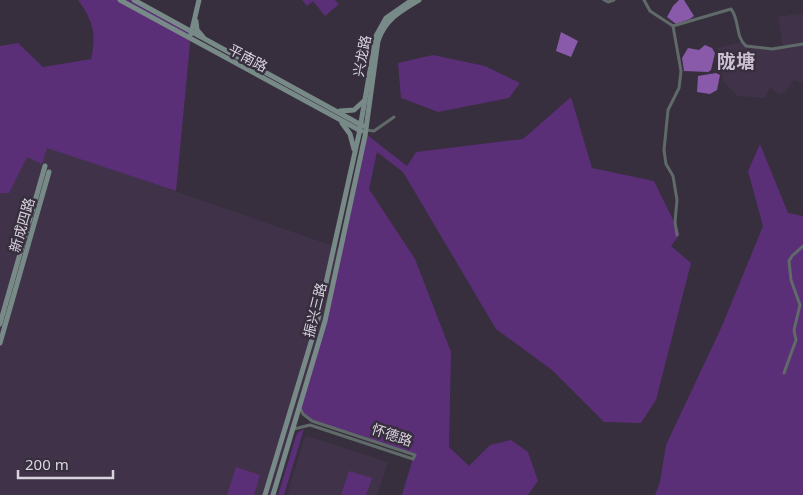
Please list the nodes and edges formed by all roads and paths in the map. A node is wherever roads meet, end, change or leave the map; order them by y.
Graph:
1 (120, 0) edge
2 (134, 0) edge
3 (199, 0) edge
4 (412, 0) edge
5 (419, 0) edge
6 (604, 0) edge
7 (614, 0) edge
8 (644, 0) edge
9 (195, 15) junction
10 (174, 22) junction
11 (673, 26) junction
12 (191, 33) junction
13 (190, 39) junction
14 (207, 41) junction
15 (803, 44) edge
16 (366, 97) junction
17 (338, 111) junction
18 (335, 117) junction
19 (394, 117) dead end
20 (364, 129) junction
21 (354, 154) junction
22 (676, 235) dead end
23 (803, 246) edge
24 (0, 324) edge
25 (0, 343) edge
26 (784, 373) dead end
27 (298, 385) junction
28 (306, 387) junction
29 (300, 408) junction
30 (293, 429) junction
31 (265, 495) edge
32 (273, 495) edge

1 - 13 main road, 平南路
2 - 10 main road, 平南路
3 - 9 main road
4 - 16 main road, 兴龙路
5 - 20 main road, 兴龙路
6 - 7 street
8 - 11 street
9 - 10 main road
9 - 12 main road
9 - 14 main road
10 - 12 main road, 平南路
11 - 15 street
11 - 22 street
12 - 13 main road
12 - 14 main road, 平南路
13 - 18 main road, 平南路
14 - 17 main road, 平南路
16 - 17 main road
16 - 20 main road, 兴龙路
17 - 18 main road
17 - 20 main road, 平南路
18 - 20 main road, 平南路
18 - 21 main road
19 - 20 street
20 - 21 main road, 振兴三路
20 - 28 main road, 振兴三路
21 - 27 main road, 振兴三路
23 - 26 street
24 - 25 main road, 新成四路
27 - 28 main road
27 - 31 main road, 振兴三路
28 - 29 main road, 振兴三路
29 - 30 main road, 振兴三路
29 - 30 street, 怀德路
30 - 32 main road, 振兴三路

